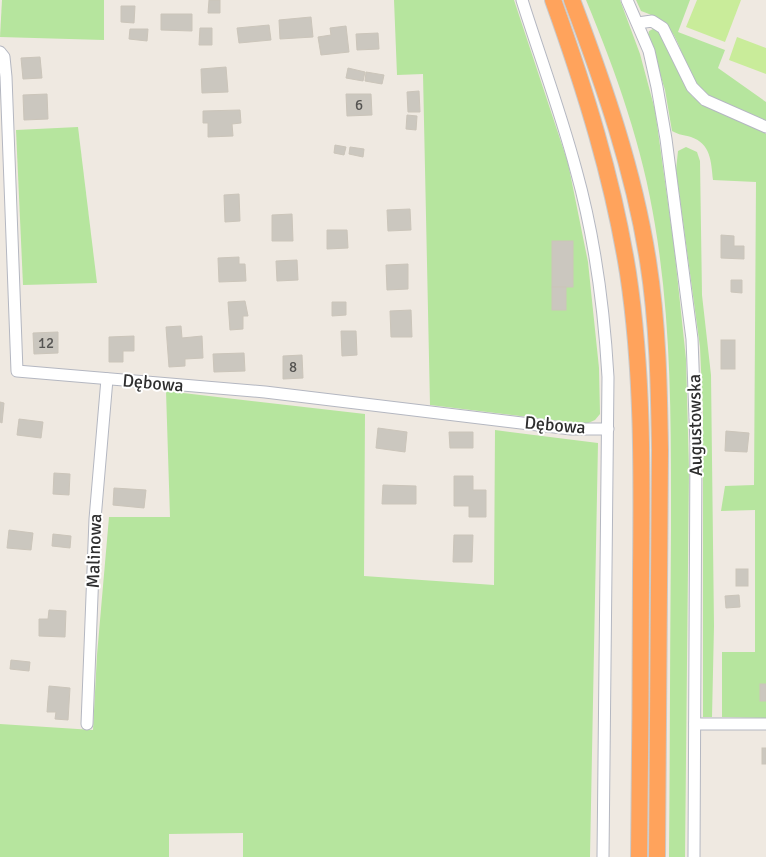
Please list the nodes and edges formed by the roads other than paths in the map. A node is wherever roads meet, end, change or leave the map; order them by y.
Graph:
1 (522, 0) edge
2 (553, 0) edge
3 (572, 0) edge
4 (627, 0) edge
5 (638, 23) junction
6 (0, 52) edge
7 (766, 127) edge
8 (106, 379) junction
9 (608, 429) junction
10 (87, 724) dead end
11 (695, 724) junction
12 (766, 724) edge
13 (603, 857) edge
14 (639, 857) edge
15 (656, 857) edge
16 (694, 857) edge

1 - 9 street
2 - 14 highway
3 - 15 highway
4 - 5 street, Augustowska
5 - 7 street
5 - 11 street, Augustowska
6 - 8 street, Dębowa
8 - 9 street, Dębowa
8 - 10 street, Malinowa
9 - 13 street
11 - 12 street
11 - 16 street, Augustowska

